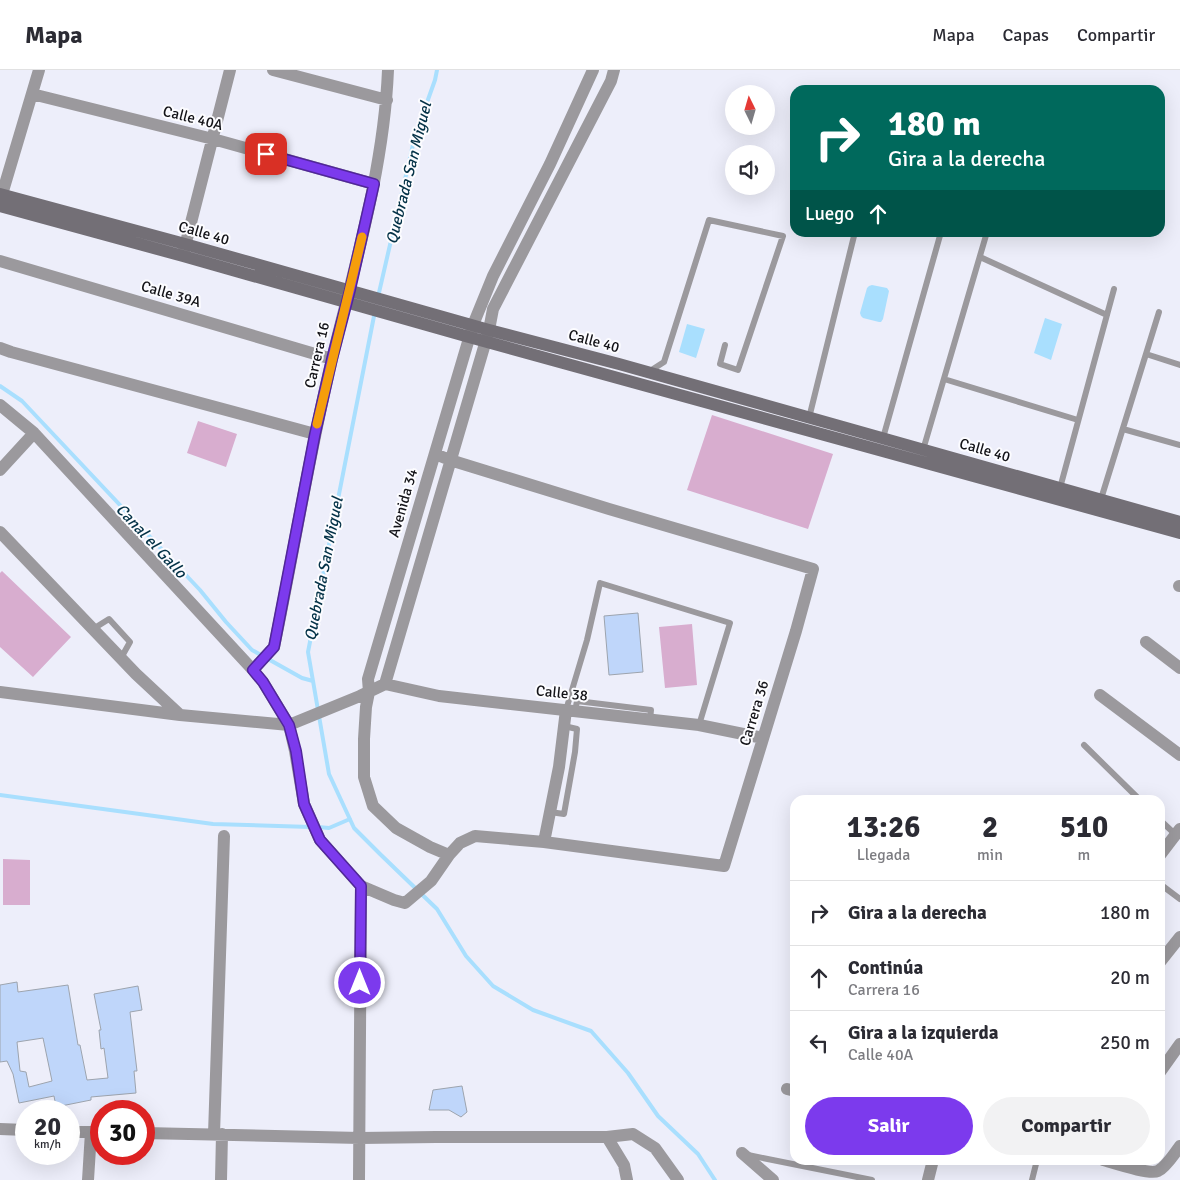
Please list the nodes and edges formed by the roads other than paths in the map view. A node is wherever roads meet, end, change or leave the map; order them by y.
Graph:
1 (39, 70) edge
2 (230, 70) edge
3 (273, 70) edge
4 (388, 70) edge
5 (593, 70) edge
6 (614, 70) edge
7 (32, 94) junction
8 (387, 100) junction
9 (213, 139) junction
10 (374, 184) junction
11 (1, 199) edge
12 (854, 237) edge
13 (940, 237) edge
14 (986, 237) edge
15 (184, 250) junction
16 (980, 257) junction
17 (0, 261) edge
18 (1114, 289) dead end
19 (353, 298) junction
20 (1159, 312) dead end
21 (1107, 315) junction
22 (471, 331) junction
23 (488, 335) junction
24 (725, 345) dead end
25 (0, 348) edge
26 (1146, 354) junction
27 (332, 359) junction
28 (619, 364) junction
29 (1180, 365) edge
30 (615, 377) junction
31 (646, 379) junction
32 (944, 379) junction
33 (0, 405) edge
34 (751, 408) junction
35 (809, 418) junction
36 (1078, 420) junction
37 (1123, 429) junction
38 (34, 433) junction
39 (315, 434) junction
40 (881, 444) junction
41 (1180, 445) edge
42 (435, 454) junction
43 (921, 455) junction
44 (450, 460) junction
45 (0, 470) edge
46 (1060, 488) junction
47 (1100, 504) junction
48 (1180, 522) edge
49 (0, 532) edge
50 (1180, 533) edge
51 (93, 629) junction
52 (1146, 642) dead end
53 (121, 658) junction
54 (257, 666) junction
55 (1180, 668) edge
56 (384, 684) junction
57 (0, 692) edge
58 (364, 694) junction
59 (1100, 695) dead end
60 (570, 710) junction
61 (180, 715) junction
62 (293, 724) junction
63 (699, 725) junction
64 (763, 738) junction
65 (1084, 746) dead end
66 (1180, 755) edge
67 (1135, 795) edge
68 (1165, 823) edge
69 (1178, 832) edge
70 (224, 836) dead end
71 (544, 842) junction
72 (1165, 849) edge
73 (449, 855) junction
74 (361, 886) junction
75 (1165, 888) edge
76 (1180, 900) edge
77 (1180, 937) edge
78 (1165, 956) edge
79 (1180, 1044) edge
80 (1165, 1065) edge
81 (0, 1129) edge
82 (15, 1130) edge
83 (155, 1133) edge
84 (218, 1134) junction
85 (607, 1137) junction
86 (360, 1138) junction
87 (1180, 1146) edge
88 (742, 1153) joint
89 (790, 1163) edge
90 (90, 1165) edge
91 (800, 1165) edge
92 (931, 1165) edge
93 (1036, 1165) edge
94 (1121, 1165) edge
95 (1165, 1165) edge
96 (1165, 1165) edge
97 (88, 1180) edge
98 (221, 1180) edge
99 (359, 1180) edge
100 (627, 1180) edge
101 (678, 1180) edge
102 (773, 1180) edge
103 (872, 1180) edge
104 (928, 1180) edge
105 (1032, 1180) edge

1 - 7 street
2 - 9 street
3 - 8 street
4 - 8 street, Carrera 16
5 - 22 street, Avenida 34
6 - 23 street
7 - 9 street, Calle 40A
7 - 11 street
8 - 10 street, Carrera 16
9 - 10 street, Calle 40A
9 - 15 street
10 - 19 street, Carrera 16
11 - 15 main road, Calle 40
12 - 35 lane
13 - 40 lane
14 - 16 lane
15 - 19 main road, Calle 40
16 - 21 lane
16 - 32 lane
17 - 27 street, Calle 39A
18 - 21 lane
19 - 22 main road, Calle 40
19 - 27 street, Carrera 16
20 - 26 lane
21 - 36 lane
22 - 23 main road, Calle 40
22 - 42 street, Avenida 34
23 - 28 main road, Calle 40
23 - 30 main road, Calle 40
23 - 44 street
24 - 31 lane
25 - 39 street
26 - 29 lane
26 - 37 lane
27 - 39 street, Carrera 16
28 - 30 main road
28 - 31 main road, Calle 40
30 - 31 main road, Calle 40
31 - 34 main road, Calle 40
32 - 36 lane
32 - 43 lane
33 - 38 street
34 - 35 main road, Calle 40
34 - 40 main road, Calle 40
35 - 40 main road, Calle 40
36 - 46 lane
37 - 41 lane
37 - 47 lane
38 - 45 street
38 - 54 street
39 - 54 street, Carrera 16
40 - 43 main road, Calle 40
42 - 44 street
42 - 58 street, Avenida 34
43 - 46 main road, Calle 40
43 - 47 main road, Calle 40
44 - 56 street
44 - 64 street, Carrera 36
46 - 47 main road, Calle 40
47 - 48 main road, Calle 40
47 - 50 main road, Calle 40
49 - 51 street
51 - 53 street
51 - 53 lane
52 - 55 street
53 - 61 street
54 - 62 street
56 - 58 street
56 - 60 street, Calle 38
57 - 61 street
58 - 62 street
58 - 73 street, Avenida 34
59 - 66 street
60 - 63 street, Calle 38
60 - 63 lane
60 - 71 street
61 - 62 street
62 - 74 street
63 - 64 street, Calle 38
64 - 71 street, Carrera 36
65 - 67 lane
68 - 69 lane
69 - 72 street
70 - 84 street
71 - 73 street
73 - 74 street
74 - 86 street
75 - 76 lane
77 - 78 street
79 - 80 street
81 - 82 street
83 - 84 street
84 - 86 street
84 - 98 street
85 - 86 street
85 - 100 street
85 - 101 street
86 - 99 street
87 - 96 street
88 - 89 lane
88 - 102 street
90 - 97 street
91 - 103 lane
92 - 104 street
93 - 105 lane
94 - 95 street

